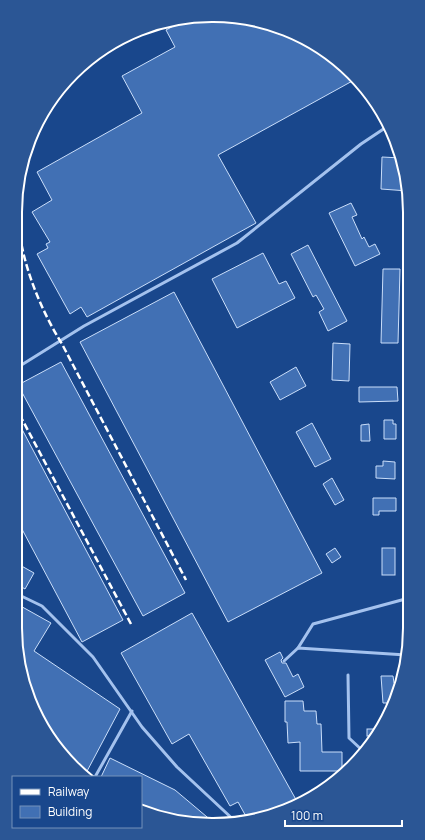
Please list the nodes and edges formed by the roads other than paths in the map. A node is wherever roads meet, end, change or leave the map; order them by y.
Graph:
1 (383, 129) edge
2 (22, 365) edge
3 (22, 596) edge
4 (403, 600) edge
5 (298, 648) junction
6 (401, 655) edge
7 (284, 661) dead end
8 (348, 675) dead end
9 (132, 711) junction
10 (360, 748) edge
11 (96, 776) edge
12 (231, 817) edge

1 - 2 lane
3 - 9 lane
4 - 5 lane
5 - 6 lane
5 - 7 lane
8 - 10 lane
9 - 11 lane
9 - 12 lane

